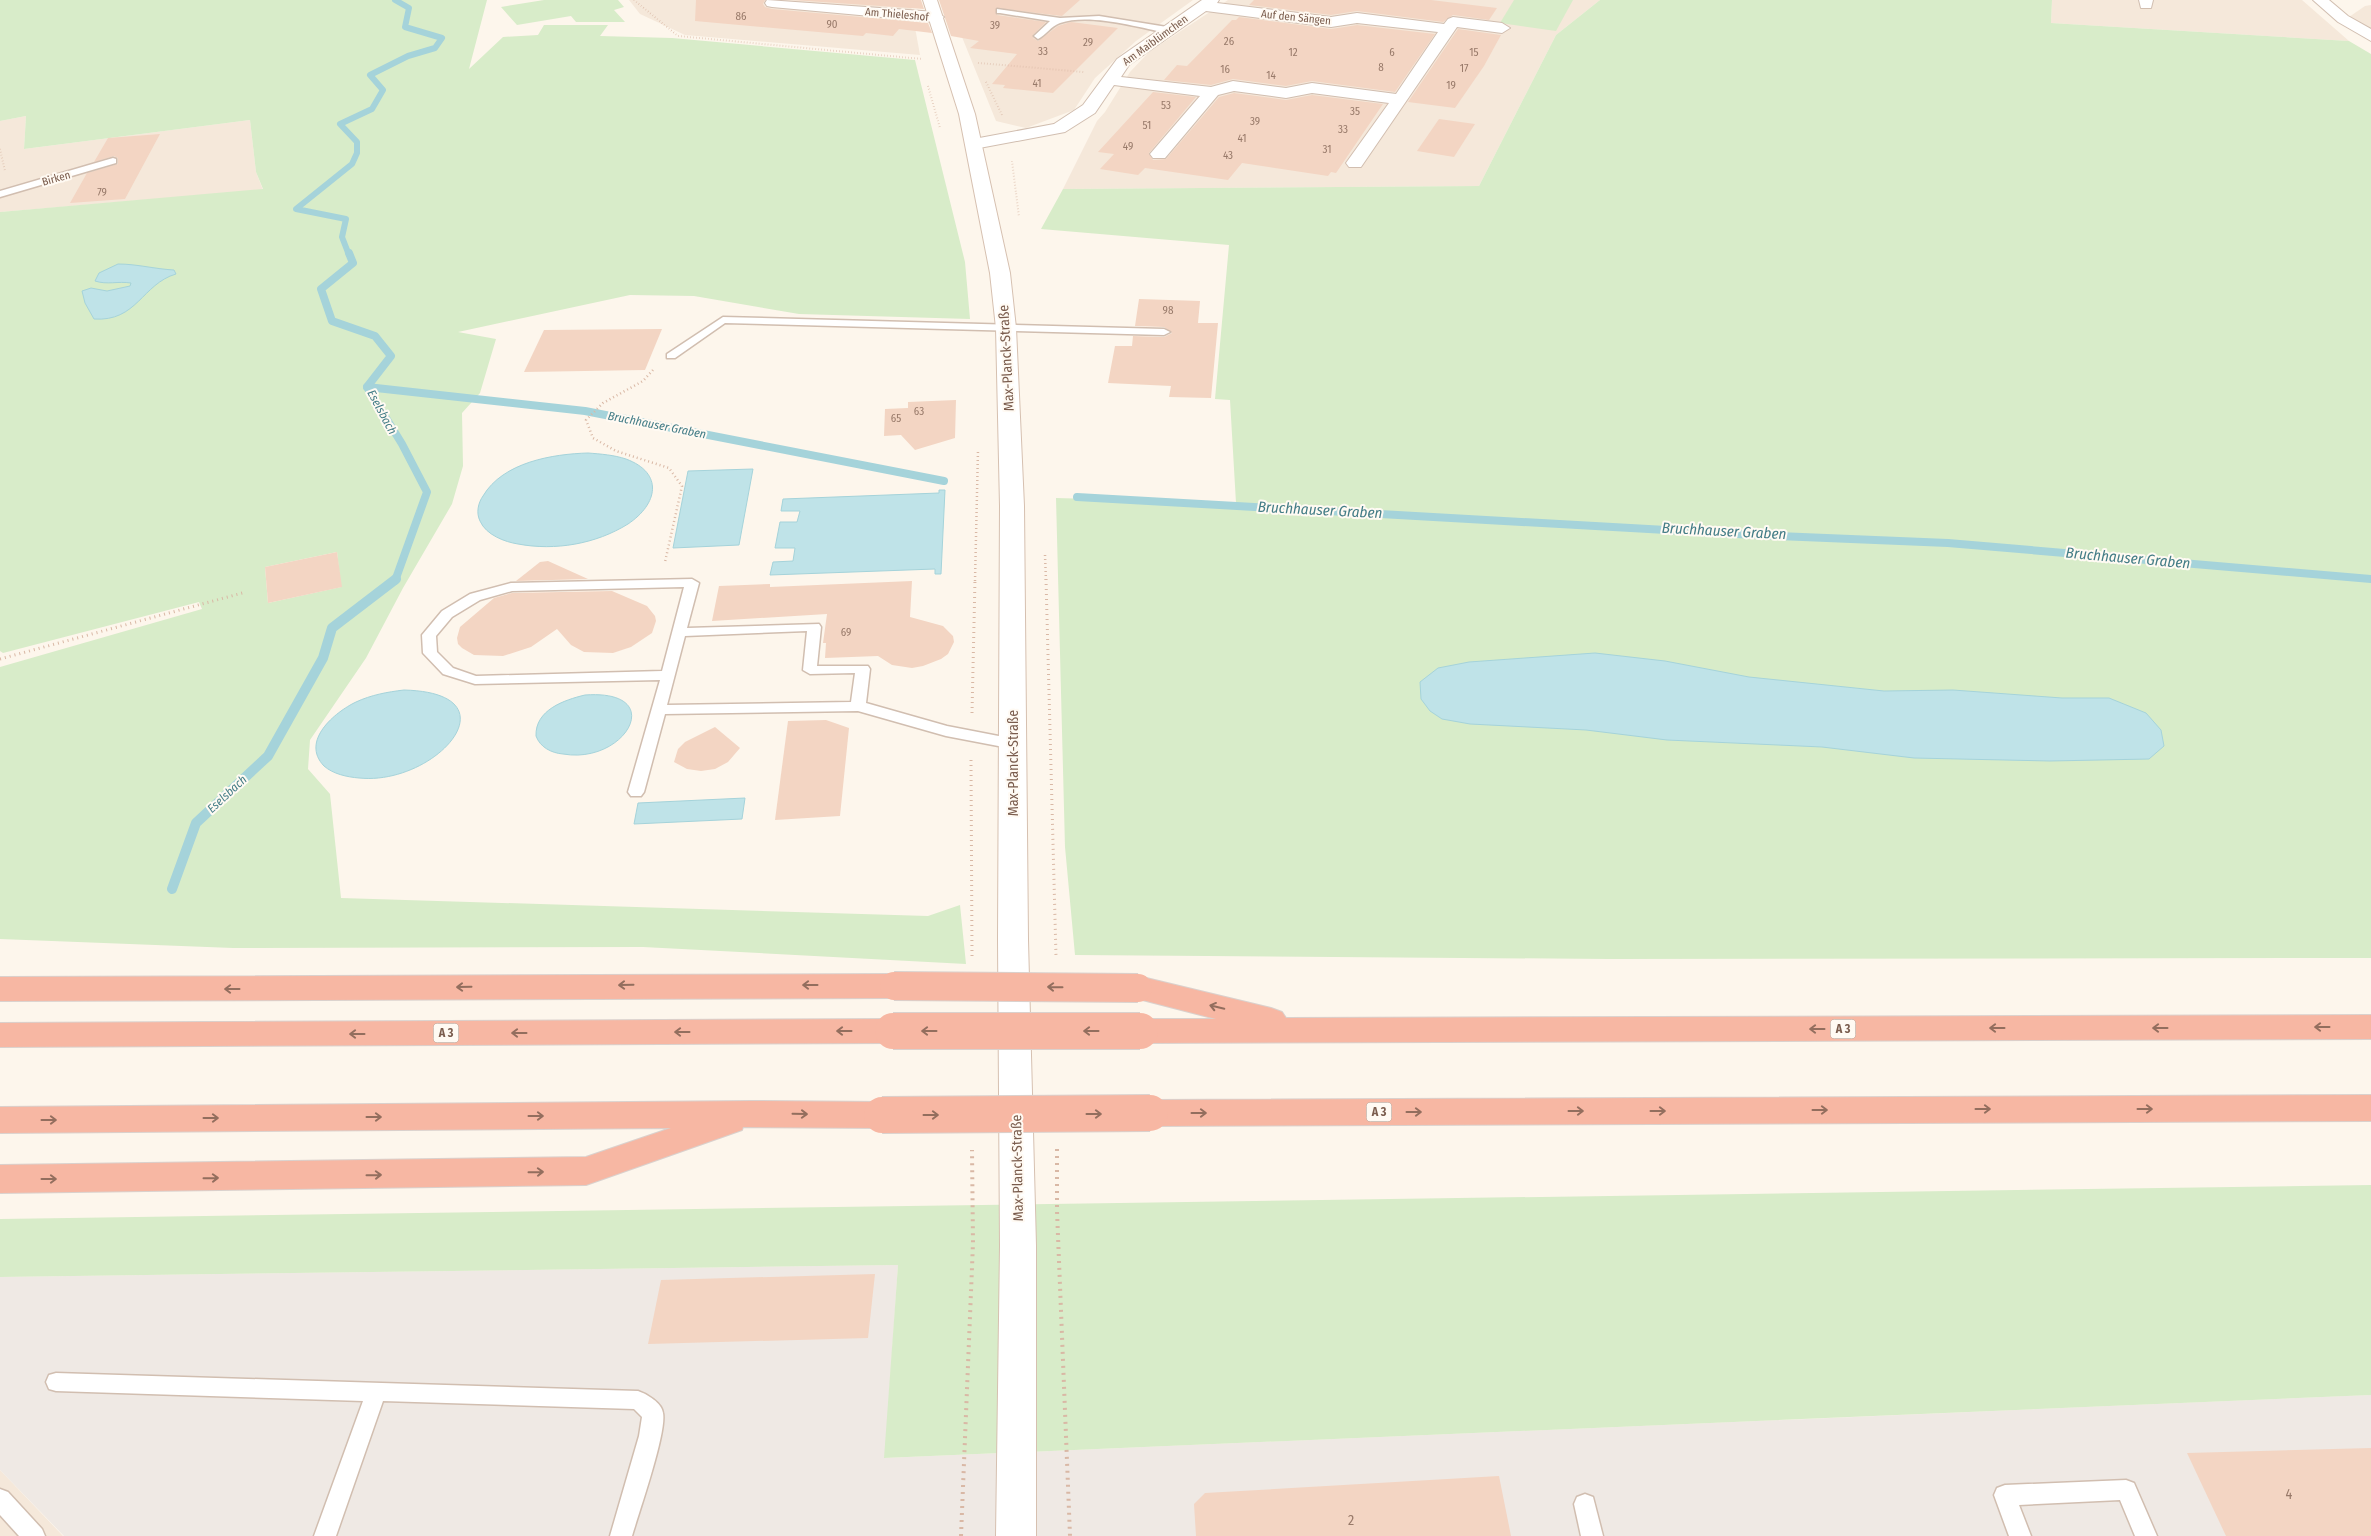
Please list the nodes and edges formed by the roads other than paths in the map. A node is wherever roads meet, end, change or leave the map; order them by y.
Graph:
1 (774, 0) edge
2 (930, 0) edge
3 (2346, 0) edge
4 (2322, 1) edge
5 (1208, 3) edge
6 (1000, 11) dead end
7 (1113, 16) dead end
8 (936, 17) junction
9 (1060, 20) junction
10 (1171, 27) junction
11 (1502, 28) dead end
12 (1448, 29) junction
13 (1038, 36) dead end
14 (2371, 36) edge
15 (1111, 77) junction
16 (1212, 92) junction
17 (1400, 100) junction
18 (974, 144) junction
19 (1159, 154) dead end
20 (113, 161) dead end
21 (1355, 163) dead end
22 (0, 194) edge
23 (1006, 328) junction
24 (1164, 332) dead end
25 (671, 356) road end
26 (681, 632) junction
27 (668, 675) junction
28 (858, 706) junction
29 (659, 710) junction
30 (1014, 744) junction
31 (636, 792) dead end
32 (0, 972) edge
33 (0, 989) edge
34 (104, 989) junction
35 (2371, 1027) edge
36 (1316, 1030) junction
37 (0, 1035) edge
38 (2371, 1108) edge
39 (752, 1114) junction
40 (0, 1120) edge
41 (0, 1179) edge
42 (56, 1382) dead end
43 (376, 1392) junction
44 (0, 1499) edge
45 (1585, 1504) dead end
46 (34, 1536) edge
47 (325, 1536) edge
48 (621, 1536) edge
49 (1016, 1536) edge
50 (1592, 1536) edge
51 (2020, 1536) edge
52 (2146, 1536) edge

1 - 8 street, Am Thieleshof
2 - 8 street, Max-Planck-Straße
3 - 4 street
4 - 14 street
5 - 10 street, Am Maiblümchen
5 - 12 street, Auf den Sängen
6 - 9 lane
7 - 10 lane
8 - 18 street, Max-Planck-Straße
9 - 10 lane
9 - 13 lane
10 - 15 street, Am Maiblümchen
11 - 12 street, Auf den Sängen
12 - 17 street
15 - 16 street
15 - 18 street, Am Maiblümchen
16 - 17 street
16 - 19 street
17 - 21 street
18 - 23 street, Max-Planck-Straße
20 - 22 lane, Birken
23 - 24 lane
23 - 25 lane
23 - 30 street, Max-Planck-Straße
26 - 27 lane
26 - 27 lane
26 - 28 lane
27 - 29 lane
28 - 29 lane
28 - 30 lane
29 - 31 lane
30 - 49 street, Max-Planck-Straße
32 - 34 highway
33 - 34 highway
36 -> 34 highway, bridge
35 -> 36 highway, A 3
36 -> 37 highway, A 3, bridge
39 -> 38 highway, A 3, bridge
40 -> 39 highway, A 3
41 -> 39 highway
42 - 43 lane
43 - 47 lane
43 - 48 lane
44 - 46 lane
45 - 50 lane
51 - 52 lane

